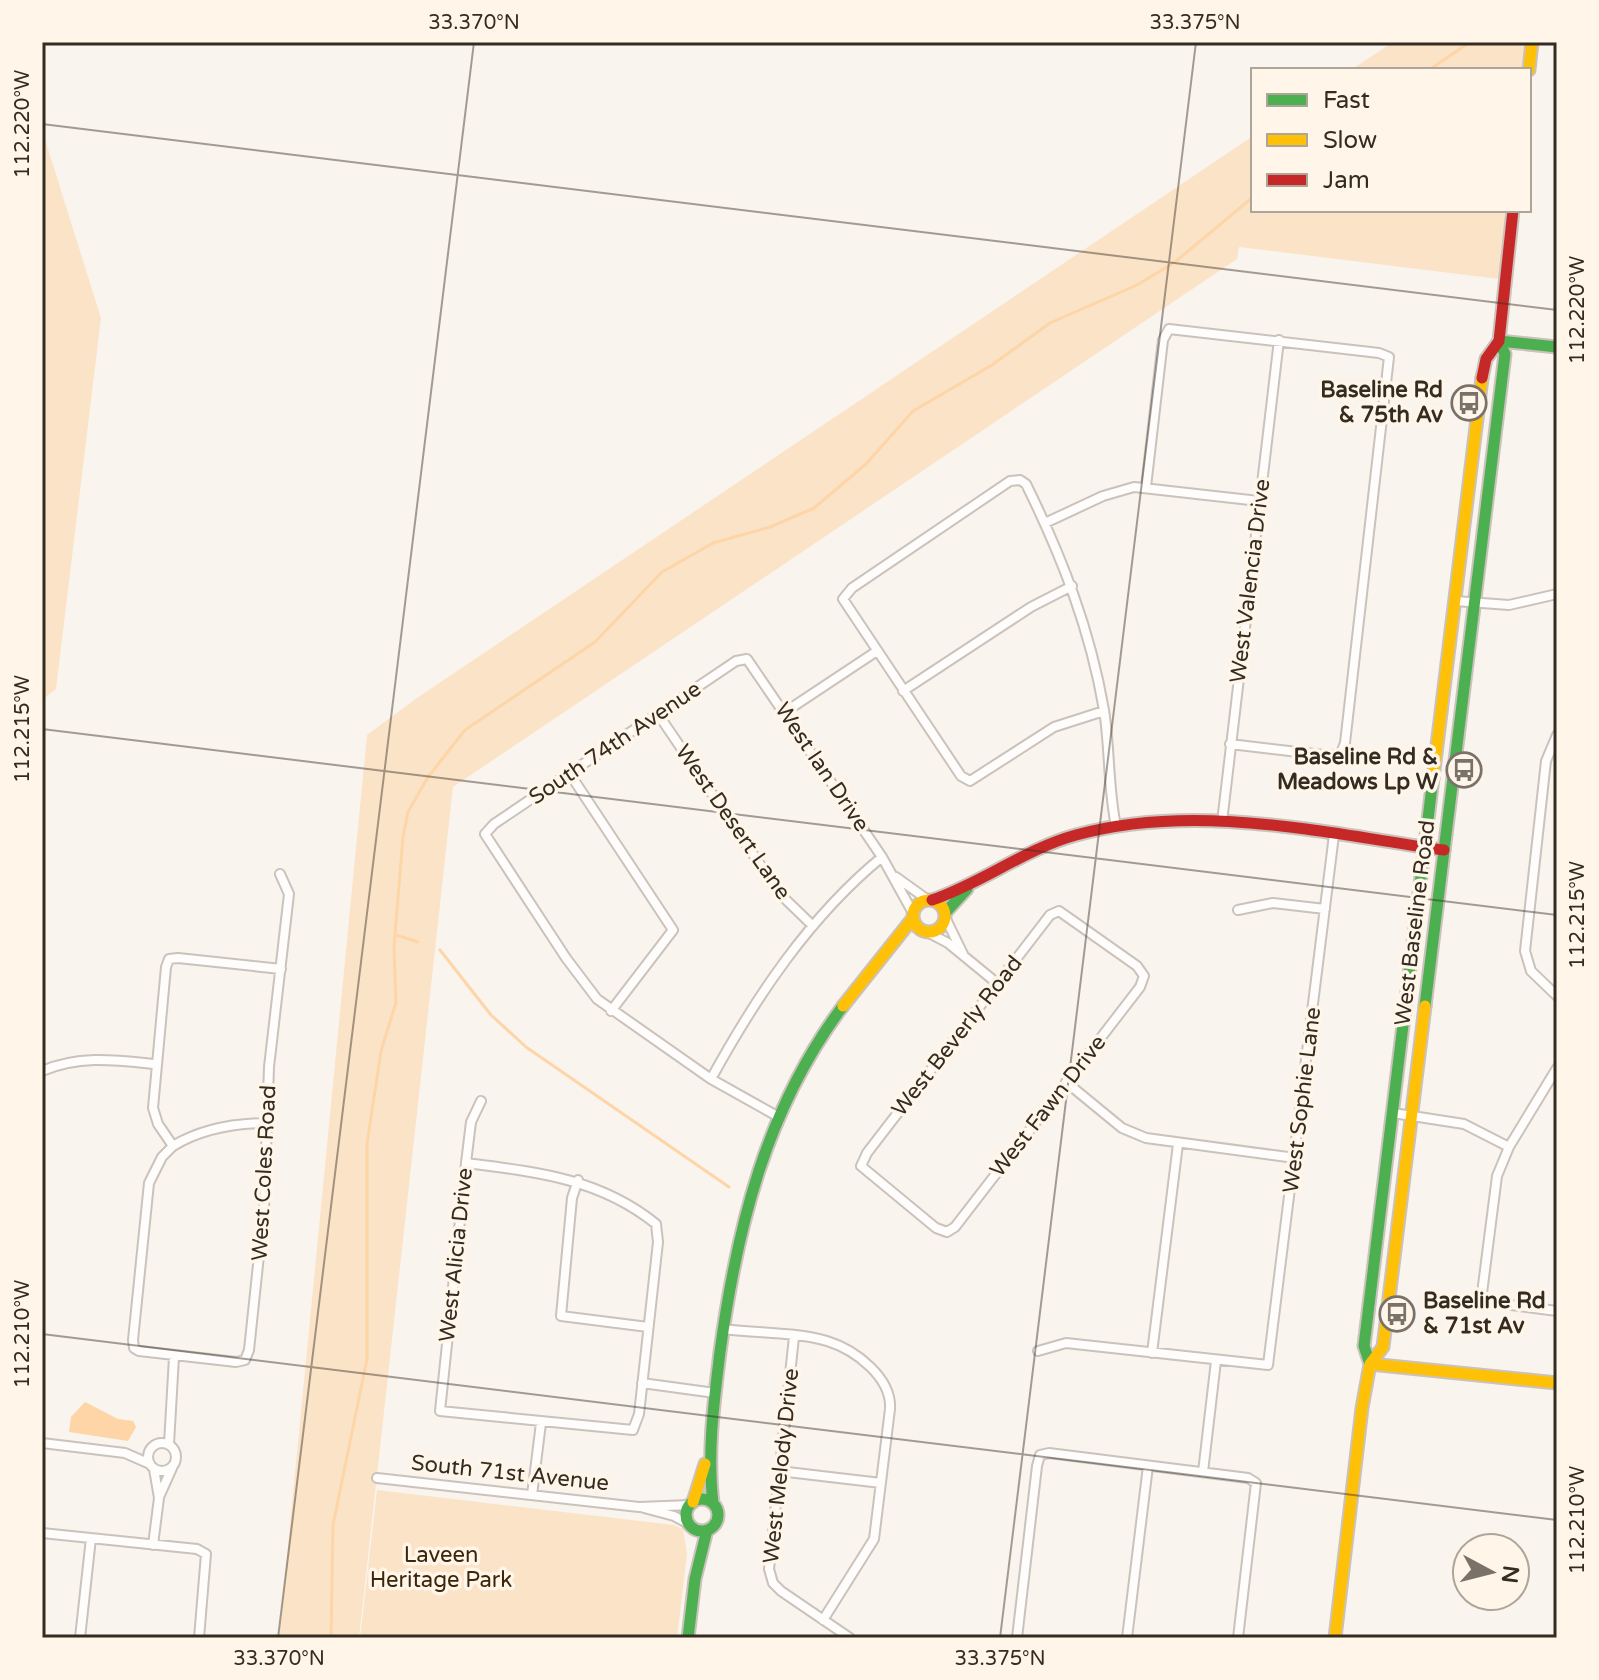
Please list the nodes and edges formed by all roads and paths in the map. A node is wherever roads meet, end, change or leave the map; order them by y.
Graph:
1 (1532, 42) edge
2 (1529, 68) edge
3 (1513, 212) edge
4 (1279, 340) junction
5 (1499, 341) junction
6 (1557, 347) edge
7 (1146, 487) junction
8 (1259, 501) junction
9 (1045, 523) junction
10 (1072, 586) junction
11 (1557, 594) edge
12 (1455, 601) junction
13 (1474, 603) junction
14 (877, 651) junction
15 (747, 659) joint
16 (903, 691) junction
17 (1104, 711) junction
18 (785, 712) junction
19 (658, 714) junction
20 (1557, 735) edge
21 (1230, 744) junction
22 (570, 774) junction
23 (1222, 822) junction
24 (1116, 826) junction
25 (1334, 835) junction
26 (1425, 847) junction
27 (1444, 850) junction
28 (882, 857) junction
29 (280, 874) dead end
30 (895, 876) junction
31 (973, 882) junction
32 (930, 900) junction
33 (1325, 909) junction
34 (1238, 910) dead end
35 (1059, 911) joint
36 (945, 915) junction
37 (913, 916) junction
38 (813, 926) junction
39 (926, 931) junction
40 (964, 955) junction
41 (884, 958) junction
42 (281, 969) junction
43 (998, 984) junction
44 (1557, 996) edge
45 (611, 1011) junction
46 (154, 1064) junction
47 (1557, 1068) edge
48 (42, 1071) edge
49 (711, 1079) junction
50 (1066, 1082) junction
51 (481, 1101) dead end
52 (1393, 1113) junction
53 (777, 1116) junction
54 (1411, 1116) junction
55 (269, 1123) junction
56 (1178, 1144) junction
57 (173, 1146) junction
58 (1509, 1147) junction
59 (1295, 1158) junction
60 (466, 1163) junction
61 (578, 1180) junction
62 (947, 1232) joint
63 (1557, 1311) edge
64 (648, 1327) junction
65 (723, 1329) junction
66 (794, 1337) junction
67 (1038, 1351) dead end
68 (1152, 1353) junction
69 (174, 1357) junction
70 (1216, 1361) junction
71 (1370, 1364) junction
72 (642, 1383) junction
73 (1557, 1383) edge
74 (715, 1393) junction
75 (541, 1423) junction
76 (42, 1443) edge
77 (160, 1445) junction
78 (125, 1453) junction
79 (709, 1453) junction
80 (152, 1466) junction
81 (1148, 1466) junction
82 (172, 1468) junction
83 (779, 1471) junction
84 (1203, 1472) junction
85 (377, 1478) dead end
86 (881, 1483) junction
87 (532, 1495) junction
88 (159, 1498) junction
89 (692, 1503) junction
90 (713, 1503) junction
91 (639, 1507) junction
92 (691, 1526) junction
93 (707, 1530) junction
94 (42, 1533) edge
95 (91, 1538) junction
96 (153, 1545) junction
97 (695, 1579) junction
98 (823, 1620) junction
99 (80, 1638) edge
100 (199, 1638) edge
101 (688, 1638) edge
102 (850, 1638) edge
103 (1017, 1638) edge
104 (1127, 1638) edge
105 (1238, 1638) edge
106 (1335, 1638) edge

1 - 2 main road
3 - 5 main road, West Baseline Road
4 - 7 street
4 - 8 street, West Valencia Drive
4 - 21 street
5 - 6 main road
5 - 12 main road, West Baseline Road
5 - 13 main road, West Baseline Road
7 - 8 street
7 - 9 street
8 - 21 street, West Valencia Drive
9 - 10 street
9 - 14 street
10 - 16 street
10 - 17 street
11 - 13 street
12 - 13 street
12 - 26 main road, West Baseline Road
13 - 27 main road, West Baseline Road
14 - 16 street
14 - 18 street
15 - 18 street, West Ian Drive
15 - 19 street, South 74th Avenue
16 - 17 street
17 - 24 street
18 - 28 street, West Ian Drive
19 - 22 street, South 74th Avenue
19 - 38 street, West Desert Lane
20 - 44 street
21 - 23 street, West Valencia Drive
22 - 45 street
22 - 45 street, South 74th Avenue
23 - 24 main road
23 - 25 main road
24 - 31 main road
25 - 26 main road
25 - 33 street, West Sophie Lane
26 - 27 main road
26 - 52 main road, West Baseline Road
27 - 54 main road, West Baseline Road
28 - 30 street, West Ian Drive
28 - 38 street
29 - 42 street, West Coles Road
30 - 32 street, West Ian Drive
30 - 37 street, West Ian Drive
31 - 32 main road
31 - 36 main road
32 - 36 main road
32 - 37 main road
33 - 34 street
33 - 59 street, West Sophie Lane
35 - 43 street, West Beverly Road
35 - 50 street, West Fawn Drive
36 - 39 main road
36 - 40 street
37 - 39 main road
37 - 41 main road
38 - 49 street
39 - 40 street
39 - 41 main road
40 - 43 street
41 - 53 main road
42 - 46 street
42 - 55 street, West Coles Road
43 - 62 street, West Beverly Road
45 - 49 street
46 - 48 street
46 - 57 street
47 - 58 street
49 - 53 street
50 - 56 street
50 - 62 street, West Fawn Drive
51 - 60 street, West Alicia Drive
52 - 54 street
52 - 71 main road, West Baseline Road
53 - 65 main road
54 - 58 street
54 - 71 main road, West Baseline Road
55 - 57 street
55 - 69 street, West Coles Road
56 - 59 street
56 - 68 street
57 - 69 street, West Coles Road
58 - 63 street
59 - 70 street, West Sophie Lane
60 - 61 street
60 - 75 street, West Alicia Drive
61 - 64 street
61 - 64 street
64 - 72 street
65 - 66 street
65 - 74 main road
66 - 83 street, West Melody Drive
66 - 86 street
67 - 68 street
68 - 70 street
69 - 77 street
70 - 84 street
71 - 73 main road
71 - 106 main road, West Baseline Road
72 - 74 street
72 - 75 street
74 - 79 main road
75 - 87 street
76 - 78 street
77 - 78 street
77 - 80 street
77 - 82 street
78 - 80 street
79 - 89 main road
79 - 90 main road
80 - 82 street
80 - 88 street
81 - 84 street
81 - 103 street
81 - 104 street
82 - 88 street
83 - 86 street
83 - 98 street, West Melody Drive
84 - 105 street
85 - 87 street, South 71st Avenue
86 - 98 street
87 - 91 street, South 71st Avenue
88 - 96 street
89 - 90 main road
89 - 91 street, South 71st Avenue
89 - 92 main road
90 - 93 main road
91 - 92 street, South 71st Avenue
92 - 93 main road
92 - 97 main road
93 - 97 main road
94 - 95 street
95 - 96 street
95 - 99 street
96 - 100 street
97 - 101 main road
98 - 102 street

